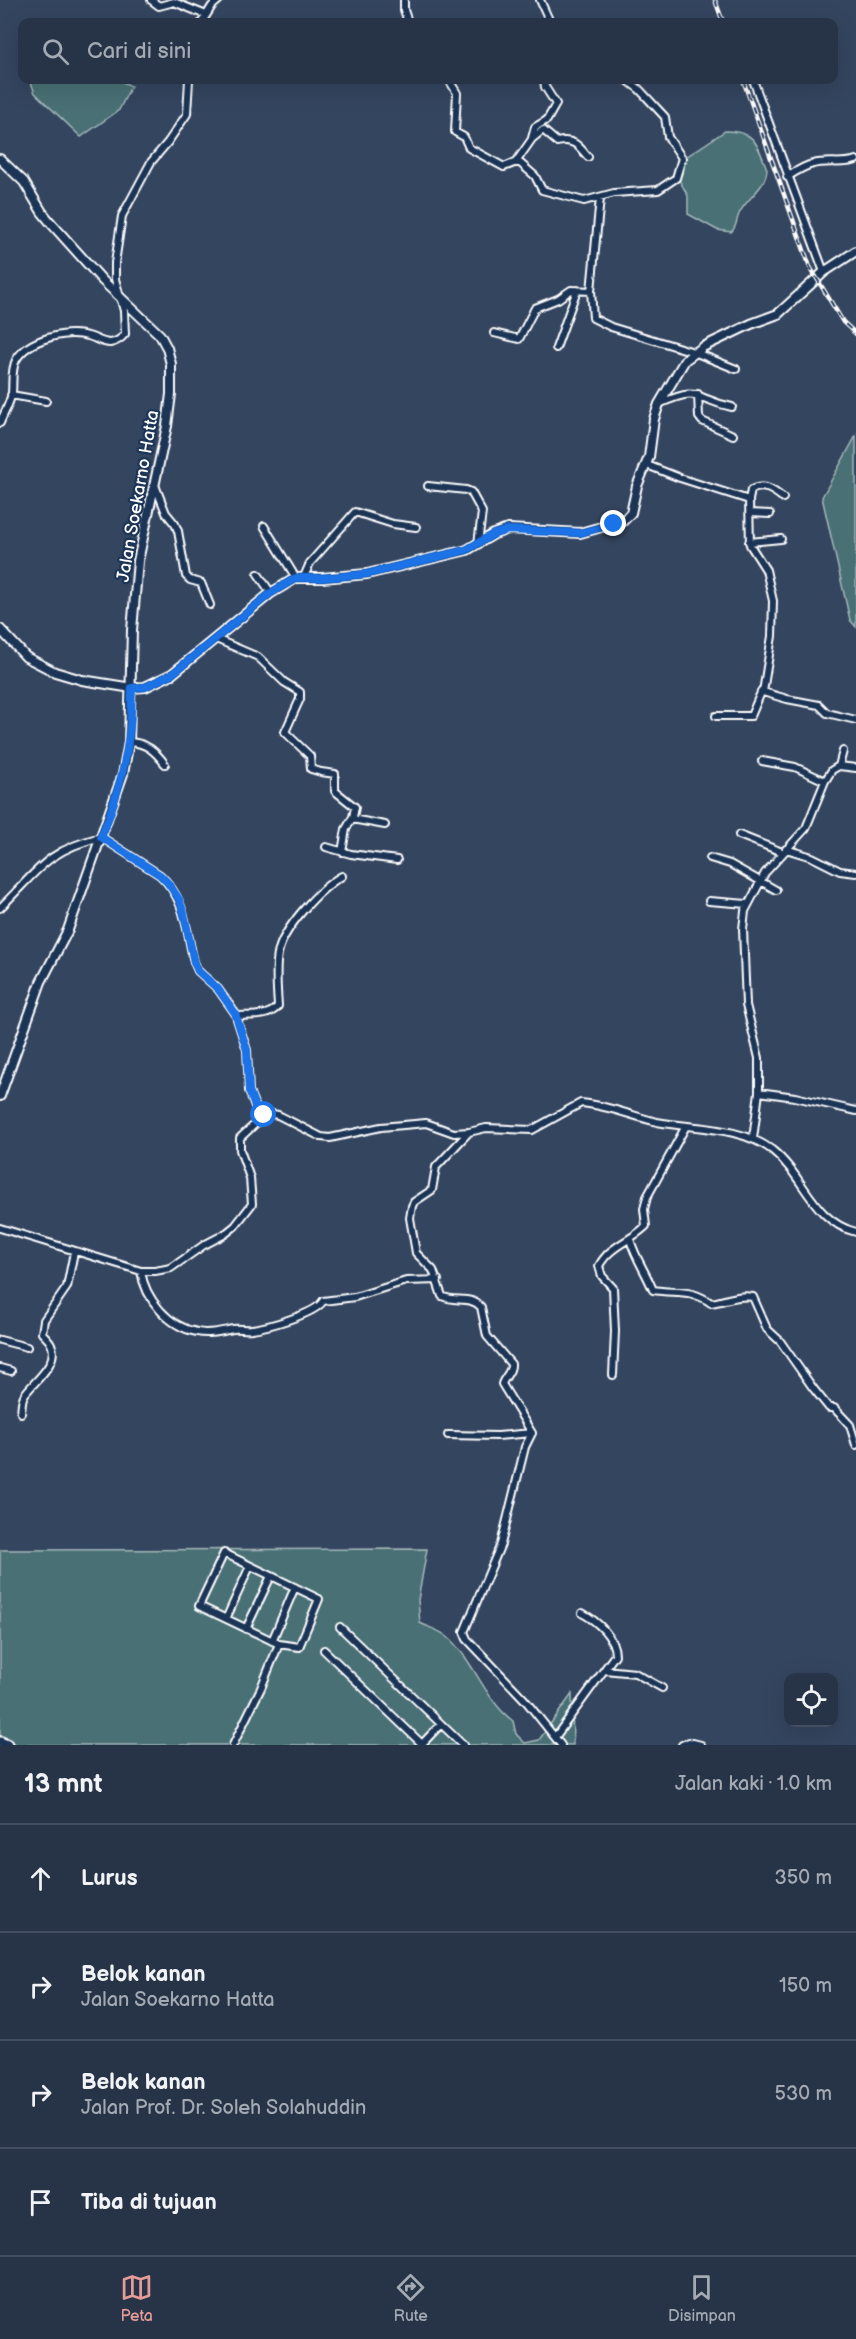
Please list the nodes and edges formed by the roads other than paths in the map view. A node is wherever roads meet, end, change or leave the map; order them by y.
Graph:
1 (151, 0) edge
2 (219, 0) edge
3 (404, 0) edge
4 (540, 0) edge
5 (206, 15) junction
6 (204, 18) edge
7 (407, 18) edge
8 (548, 18) edge
9 (189, 84) edge
10 (451, 84) edge
11 (545, 84) edge
12 (632, 84) edge
13 (754, 84) edge
14 (532, 139) junction
15 (588, 157) dead end
16 (0, 159) edge
17 (856, 160) edge
18 (516, 162) junction
19 (787, 177) junction
20 (600, 198) junction
21 (856, 251) edge
22 (824, 272) junction
23 (578, 290) junction
24 (591, 291) junction
25 (119, 295) junction
26 (494, 333) dead end
27 (556, 348) dead end
28 (694, 352) junction
29 (736, 369) dead end
30 (698, 394) junction
31 (11, 395) junction
32 (46, 401) dead end
33 (659, 404) junction
34 (732, 407) dead end
35 (0, 423) edge
36 (733, 435) dead end
37 (647, 465) junction
38 (154, 484) junction
39 (428, 486) dead end
40 (783, 498) dead end
41 (749, 500) junction
42 (750, 513) junction
43 (770, 514) dead end
44 (264, 526) dead end
45 (416, 527) dead end
46 (781, 539) dead end
47 (749, 542) junction
48 (478, 545) junction
49 (258, 574) dead end
50 (300, 577) junction
51 (271, 593) junction
52 (210, 605) dead end
53 (0, 629) edge
54 (216, 639) junction
55 (132, 688) junction
56 (762, 690) junction
57 (716, 716) dead end
58 (856, 720) edge
59 (129, 742) junction
60 (843, 751) dead end
61 (762, 761) dead end
62 (165, 764) dead end
63 (839, 766) junction
64 (856, 768) edge
65 (825, 781) junction
66 (352, 819) junction
67 (385, 825) dead end
68 (739, 835) dead end
69 (101, 837) junction
70 (326, 847) dead end
71 (784, 851) junction
72 (342, 852) junction
73 (710, 858) dead end
74 (396, 860) dead end
75 (856, 873) edge
76 (342, 876) dead end
77 (759, 882) junction
78 (776, 890) dead end
79 (709, 901) dead end
80 (747, 904) junction
81 (0, 908) edge
82 (236, 1016) junction
83 (759, 1092) junction
84 (0, 1096) edge
85 (856, 1111) edge
86 (260, 1119) junction
87 (686, 1126) junction
88 (469, 1132) junction
89 (753, 1139) junction
90 (0, 1228) edge
91 (856, 1232) edge
92 (630, 1239) junction
93 (74, 1252) junction
94 (141, 1271) junction
95 (438, 1280) junction
96 (0, 1340) edge
97 (27, 1347) dead end
98 (0, 1368) edge
99 (11, 1371) dead end
100 (613, 1375) dead end
101 (21, 1413) dead end
102 (532, 1433) junction
103 (448, 1435) dead end
104 (856, 1445) edge
105 (250, 1566) junction
106 (271, 1576) junction
107 (295, 1587) junction
108 (582, 1613) dead end
109 (226, 1620) junction
110 (340, 1627) dead end
111 (246, 1629) junction
112 (272, 1641) junction
113 (279, 1644) junction
114 (324, 1650) dead end
115 (605, 1670) junction
116 (662, 1688) dead end
117 (441, 1724) junction
118 (556, 1736) junction
119 (0, 1742) edge
120 (422, 1744) edge
121 (7, 1745) edge
122 (233, 1745) edge
123 (462, 1745) edge
124 (561, 1745) edge
125 (682, 1745) edge
126 (701, 1745) edge

1 - 5 street
2 - 5 street
3 - 7 street
4 - 8 street
5 - 6 street
9 - 25 street
10 - 18 street
11 - 14 street
12 - 20 street
13 - 19 street
14 - 15 street
14 - 18 street
16 - 25 street, Jalan Soekarno Hatta
17 - 19 street
18 - 20 street
19 - 22 street
20 - 24 street
21 - 22 street
22 - 28 street
23 - 24 street
23 - 26 street
23 - 27 street
24 - 28 street
25 - 31 street
25 - 38 street, Jalan Soekarno Hatta
28 - 29 street
28 - 33 street
30 - 33 street
30 - 34 street
30 - 36 street
31 - 32 street
31 - 35 street
33 - 37 street
37 - 41 street
37 - 48 street
38 - 52 street
38 - 55 street, Jalan Soekarno Hatta
39 - 48 street
40 - 41 street
41 - 42 street
42 - 43 street
42 - 47 street
44 - 50 street
45 - 50 street
46 - 47 street
47 - 56 street
48 - 50 street
49 - 51 street
50 - 51 street
51 - 54 street
53 - 55 street
54 - 55 street
54 - 66 street
55 - 59 street, Jalan Soekarno Hatta
56 - 57 street
56 - 58 street
59 - 62 street
59 - 69 street, Jalan Soekarno Hatta
60 - 63 street
61 - 65 street
63 - 64 street
63 - 65 street
65 - 71 street
66 - 67 street
66 - 72 street
68 - 71 street
69 - 81 street
69 - 82 street
69 - 84 street, Jalan Soekarno Hatta
70 - 72 street
71 - 75 street
71 - 77 street
72 - 74 street
73 - 77 street
76 - 82 street
77 - 78 street
77 - 80 street
79 - 80 street
80 - 83 street
82 - 86 street
83 - 85 street
83 - 89 street
86 - 88 street
86 - 94 street
87 - 88 street
87 - 89 street
87 - 92 street
88 - 95 street
89 - 91 street
90 - 93 street
92 - 100 street
92 - 104 street
93 - 94 street
93 - 101 street
94 - 95 street
95 - 102 street
96 - 97 street
98 - 99 street
102 - 103 street
102 - 118 street
105 - 106 street
105 - 109 street
105 - 109 street
106 - 107 street
106 - 111 street
107 - 112 street
107 - 113 street
108 - 115 street
109 - 111 street
110 - 117 street
111 - 112 street
112 - 113 street
113 - 122 street
114 - 120 street
115 - 116 street
115 - 118 street
117 - 120 street
117 - 123 street
118 - 124 street
119 - 121 main road
125 - 126 street

